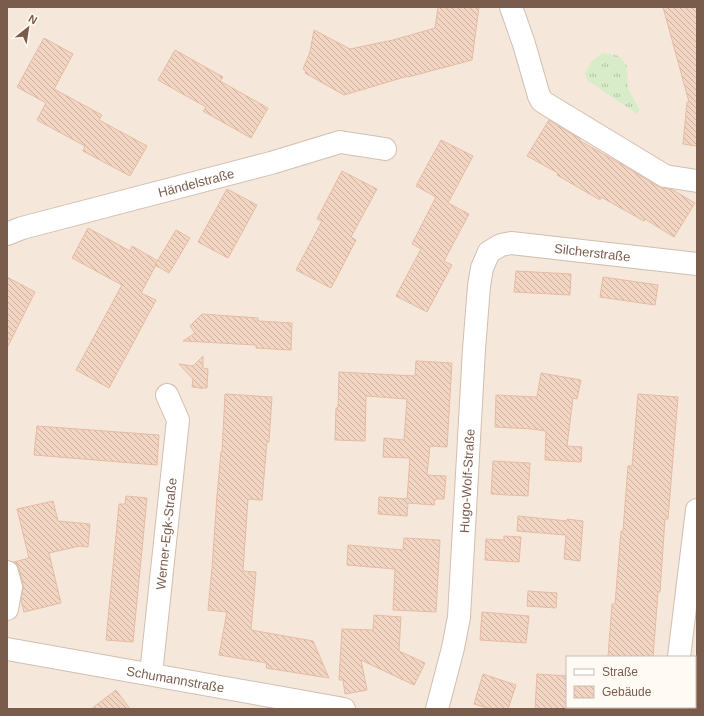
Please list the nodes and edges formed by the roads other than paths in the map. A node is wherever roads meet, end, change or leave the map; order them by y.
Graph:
1 (511, 7) edge
2 (385, 149) dead end
3 (697, 181) edge
4 (7, 234) edge
5 (489, 252) joint
6 (697, 264) edge
7 (167, 395) dead end
8 (697, 510) edge
9 (7, 572) edge
10 (7, 609) edge
11 (7, 649) edge
12 (679, 656) edge
13 (151, 674) junction
14 (344, 709) edge
15 (437, 709) edge

1 - 3 street
2 - 4 street, Händelstraße
5 - 6 street, Silcherstraße
5 - 15 street, Hugo-Wolf-Straße
7 - 13 street, Werner-Egk-Straße
8 - 12 street
9 - 10 street
11 - 13 street, Schumannstraße
13 - 14 street, Schumannstraße

